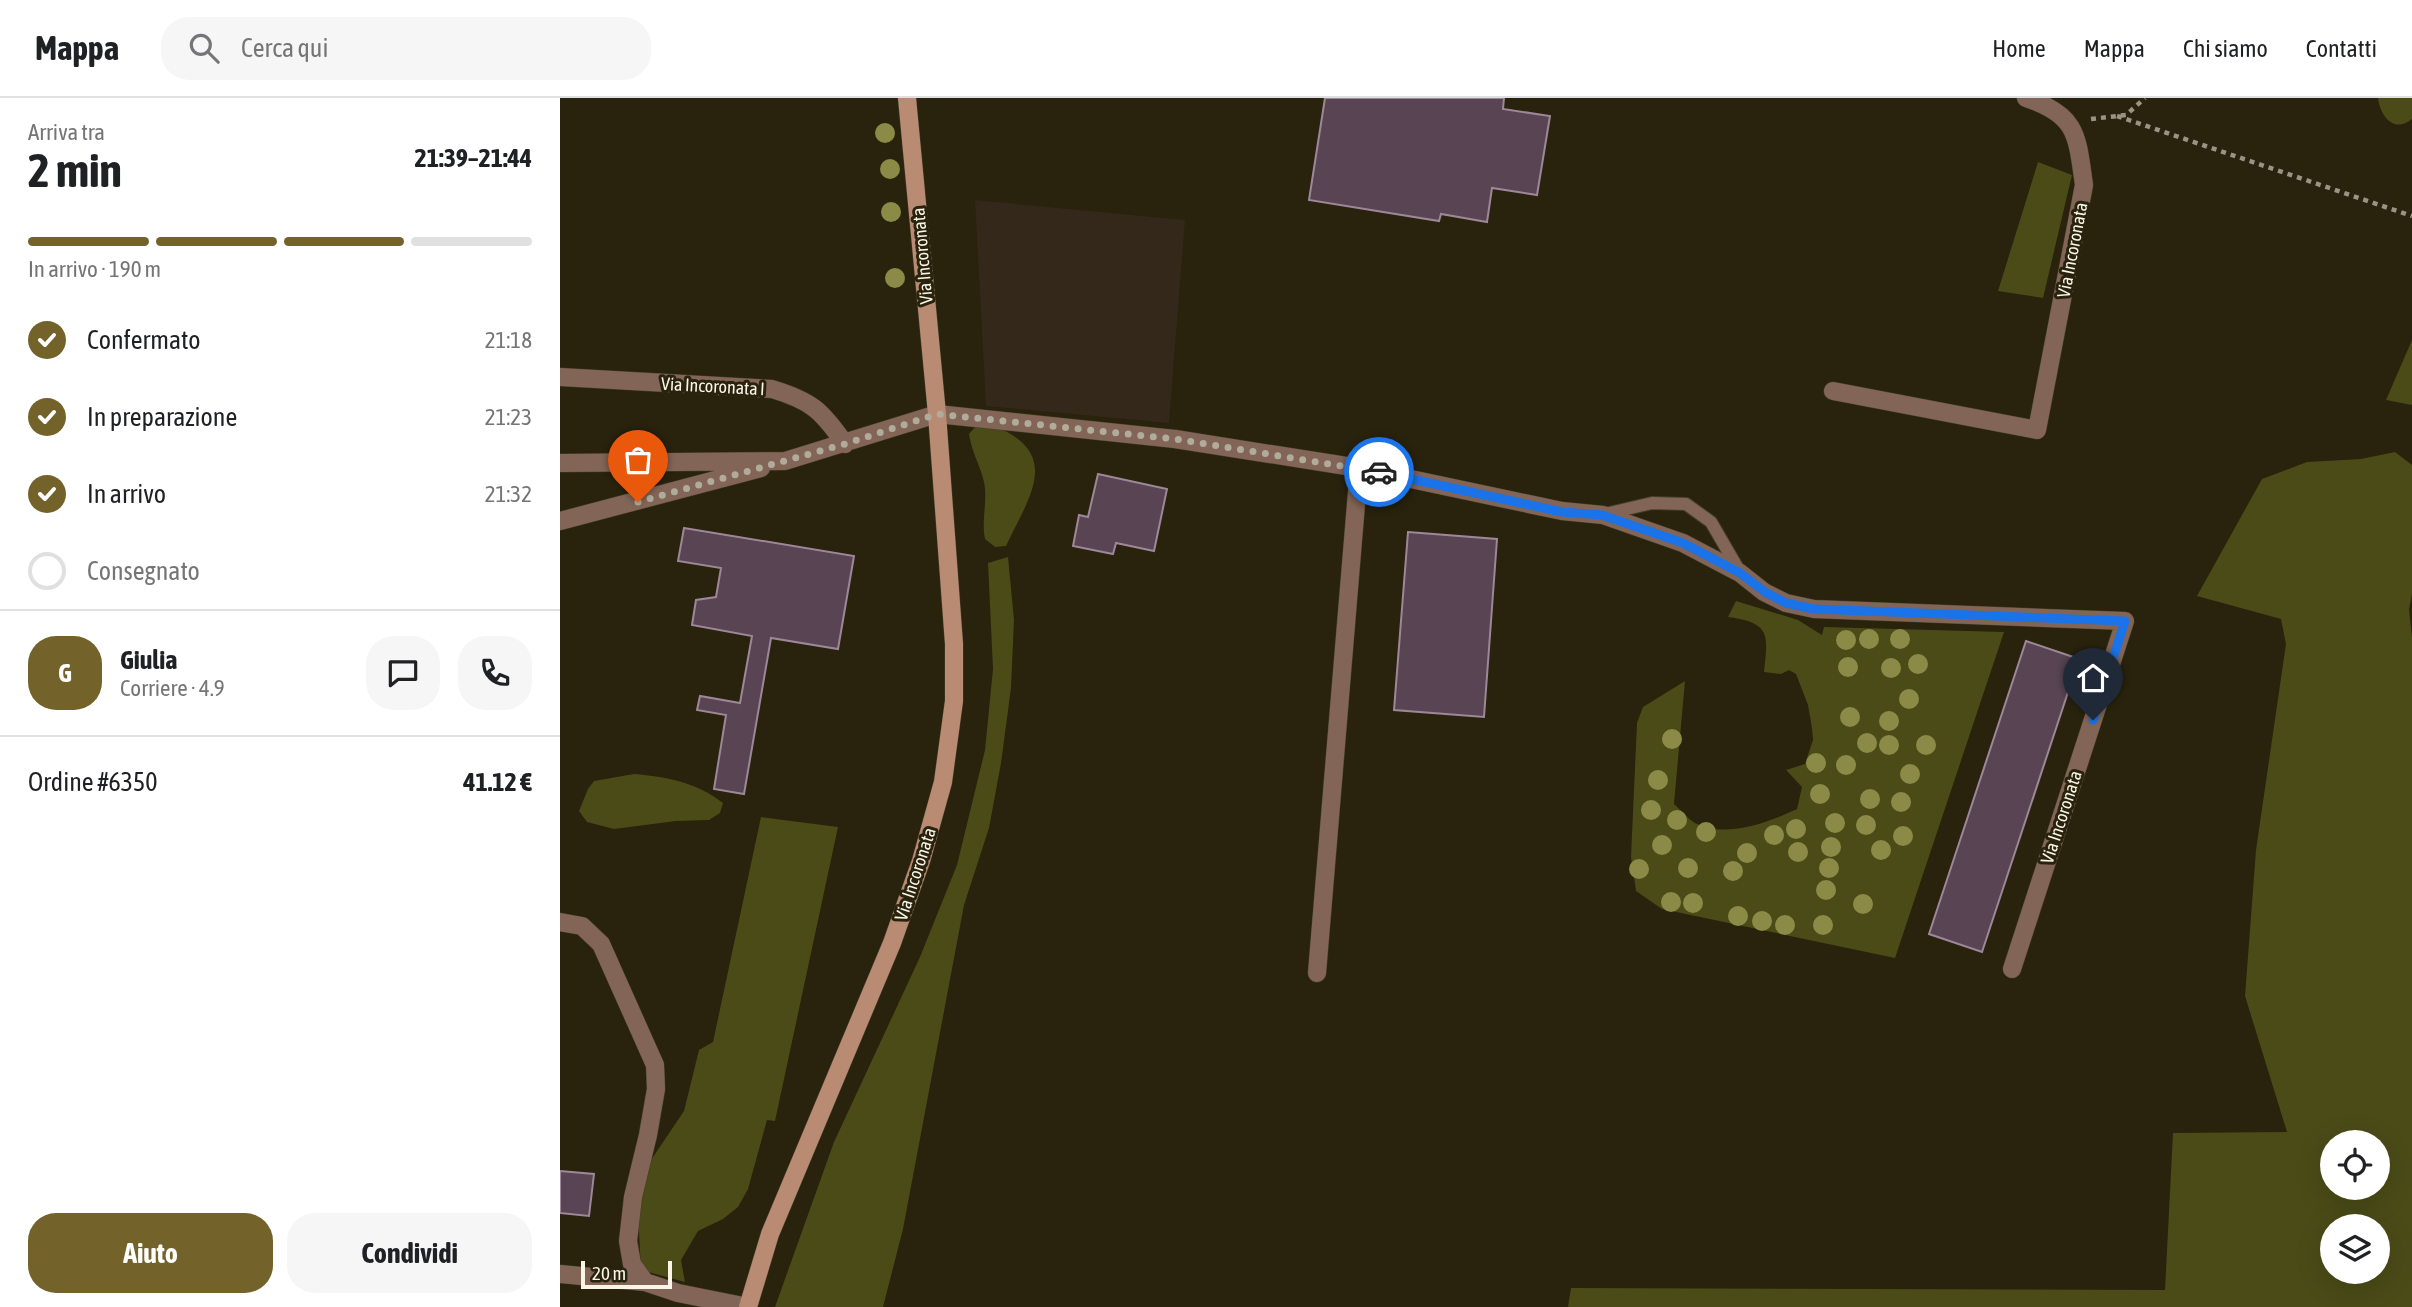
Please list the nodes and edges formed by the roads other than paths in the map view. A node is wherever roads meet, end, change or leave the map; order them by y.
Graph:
1 (907, 98) edge
2 (2026, 98) edge
3 (560, 377) edge
4 (1833, 391) dead end
5 (937, 414) junction
6 (845, 444) junction
7 (785, 461) junction
8 (560, 463) edge
9 (1359, 468) junction
10 (1602, 515) junction
11 (560, 521) edge
12 (1740, 573) junction
13 (560, 922) edge
14 (2012, 969) dead end
15 (1317, 973) dead end
16 (560, 1274) edge
17 (645, 1282) junction
18 (748, 1307) edge

1 - 5 main road, Via Incoronata
2 - 4 street, Via Incoronata
3 - 6 street, Via Incoronata I
5 - 6 street
5 - 9 street, Via Incoronata
5 - 18 main road, Via Incoronata
6 - 7 street
7 - 8 street
7 - 11 street
9 - 10 street, Via Incoronata
9 - 15 street
10 - 12 street, Via Incoronata
10 - 12 lane
12 - 14 street, Via Incoronata
13 - 17 street
16 - 17 street
17 - 18 street

